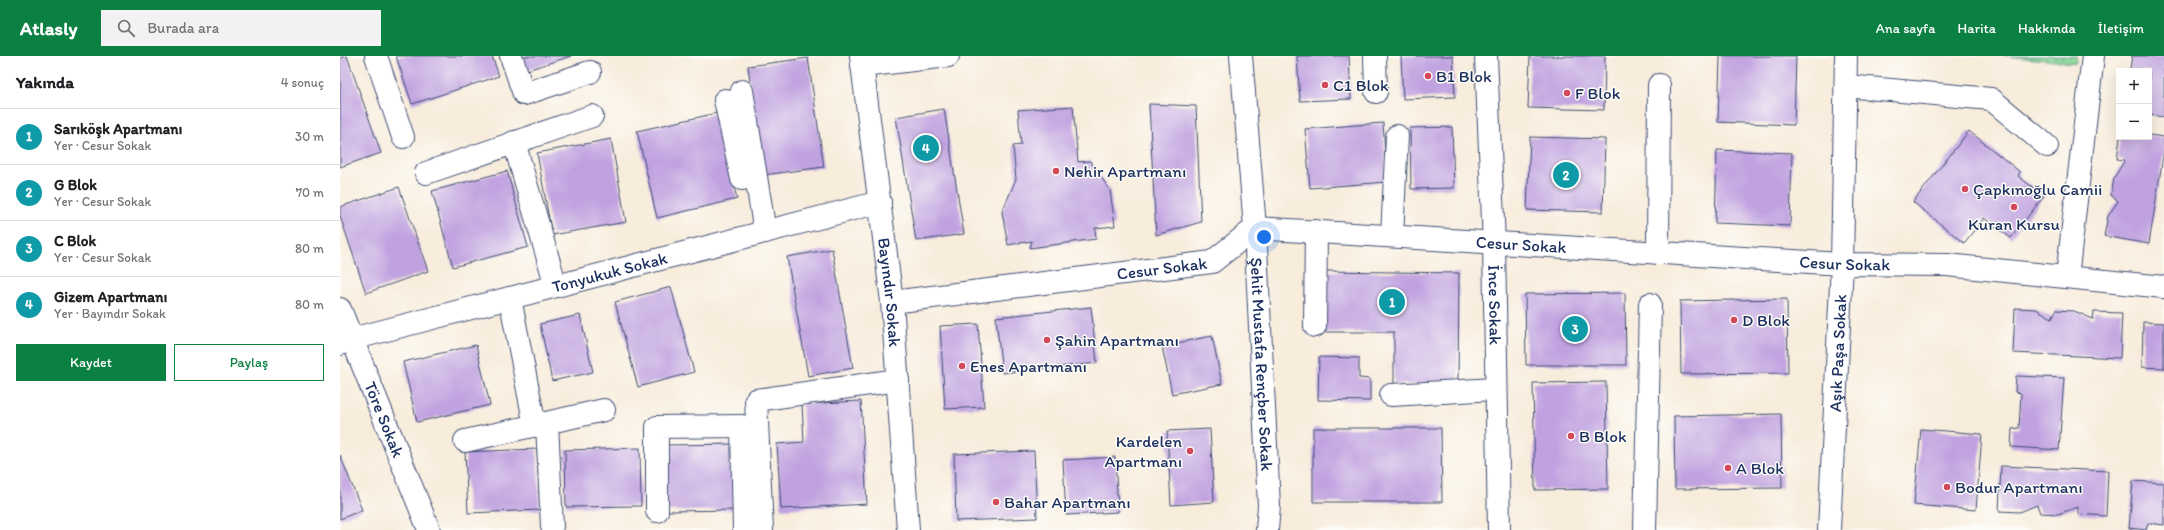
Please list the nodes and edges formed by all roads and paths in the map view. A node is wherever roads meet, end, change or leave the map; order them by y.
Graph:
1 (376, 56) edge
2 (511, 56) edge
3 (948, 56) edge
4 (1241, 56) edge
5 (1375, 56) edge
6 (1486, 56) edge
7 (1846, 56) edge
8 (2093, 56) edge
9 (861, 61) edge
10 (590, 72) dead end
11 (1659, 85) dead end
12 (1846, 86) junction
13 (1376, 92) dead end
14 (734, 95) dead end
15 (592, 116) dead end
16 (1397, 136) dead end
17 (403, 137) dead end
18 (514, 142) junction
19 (2046, 146) dead end
20 (426, 173) dead end
21 (880, 202) junction
22 (1255, 228) junction
23 (1316, 231) junction
24 (759, 233) junction
25 (1392, 236) junction
26 (1494, 244) junction
27 (1658, 253) junction
28 (1842, 264) junction
29 (2067, 277) junction
30 (556, 286) junction
31 (2164, 287) edge
32 (510, 298) junction
33 (892, 302) junction
34 (1650, 304) dead end
35 (340, 309) edge
36 (1315, 326) dead end
37 (346, 342) edge
38 (898, 380) junction
39 (1495, 389) junction
40 (1391, 395) dead end
41 (604, 410) dead end
42 (542, 424) junction
43 (465, 441) dead end
44 (657, 511) dead end
45 (552, 527) dead end
46 (429, 530) edge
47 (744, 530) edge
48 (762, 530) edge
49 (908, 530) edge
50 (1267, 530) edge
51 (1499, 530) edge
52 (1645, 530) edge
53 (1829, 530) edge

1 - 17 street
2 - 10 street
3 - 9 street
4 - 22 street, Şehit Mustafa Rençber Sokak
5 - 13 street
6 - 26 street, İnce Sokak
7 - 12 street, Aşık Paşa Sokak
8 - 29 street
9 - 21 street, Bayındır Sokak
11 - 27 street
12 - 19 street
12 - 28 street, Aşık Paşa Sokak
14 - 24 street
15 - 18 street
16 - 25 street
18 - 20 street
18 - 30 street
21 - 24 street, Tonyukuk Sokak
21 - 33 street, Bayındır Sokak
22 - 23 street, Cesur Sokak
22 - 33 street, Cesur Sokak
22 - 50 street, Şehit Mustafa Rençber Sokak
23 - 25 street, Cesur Sokak
23 - 36 street
24 - 30 street, Tonyukuk Sokak
25 - 26 street, Cesur Sokak
26 - 27 street, Cesur Sokak
26 - 39 street, İnce Sokak
27 - 28 street, Cesur Sokak
28 - 29 street, Cesur Sokak
28 - 53 street, Aşık Paşa Sokak
29 - 31 street, Cesur Sokak
30 - 32 street, Tonyukuk Sokak
32 - 37 street, Tonyukuk Sokak
32 - 42 street
33 - 38 street, Bayındır Sokak
34 - 52 street
35 - 37 street, Töre Sokak
37 - 46 street, Töre Sokak
38 - 48 street
38 - 49 street, Bayındır Sokak
39 - 40 street
39 - 51 street, İnce Sokak
41 - 42 street
42 - 43 street
42 - 45 street
44 - 47 street

